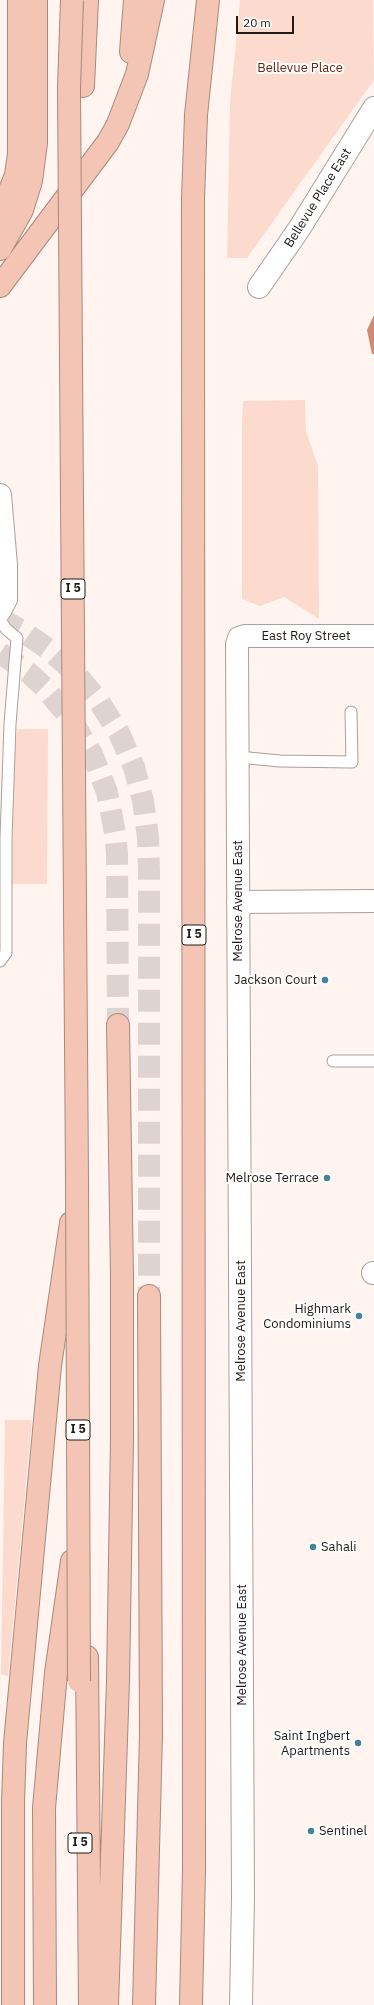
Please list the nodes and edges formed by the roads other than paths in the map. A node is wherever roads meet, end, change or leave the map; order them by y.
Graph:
1 (19, 0) edge
2 (36, 0) edge
3 (72, 0) edge
4 (87, 0) edge
5 (135, 0) edge
6 (153, 0) edge
7 (208, 0) edge
8 (126, 104) junction
9 (374, 108) edge
10 (0, 215) edge
11 (0, 249) edge
12 (0, 286) edge
13 (260, 287) dead end
14 (0, 495) edge
15 (0, 611) edge
16 (0, 620) edge
17 (374, 636) edge
18 (239, 638) joint
19 (351, 712) dead end
20 (238, 757) junction
21 (374, 900) edge
22 (238, 902) junction
23 (0, 961) edge
24 (118, 1025) tunnel mouth
25 (333, 1061) dead end
26 (374, 1061) edge
27 (77, 1179) junction
28 (149, 1296) tunnel mouth
29 (85, 1471) junction
30 (13, 2005) edge
31 (44, 2005) edge
32 (81, 2005) edge
33 (90, 2005) edge
34 (107, 2005) edge
35 (144, 2005) edge
36 (191, 2005) edge
37 (241, 2005) edge

1 - 10 highway
2 - 11 highway
3 - 27 highway, I 5, bridge
4 - 29 highway
5 - 8 highway
6 - 8 highway
7 - 36 highway, I 5
8 - 12 highway
9 - 13 street, Bellevue Place East
14 - 15 street
16 - 23 lane
17 - 18 street, East Roy Street
18 - 20 street, Melrose Avenue East
19 - 20 lane
20 - 22 street, Melrose Avenue East
21 - 22 street
22 - 37 street, Melrose Avenue East
24 - 34 highway
25 - 26 lane
27 - 30 highway, bridge
27 - 32 highway, I 5, bridge
28 - 35 highway
29 - 31 highway
29 - 33 highway

